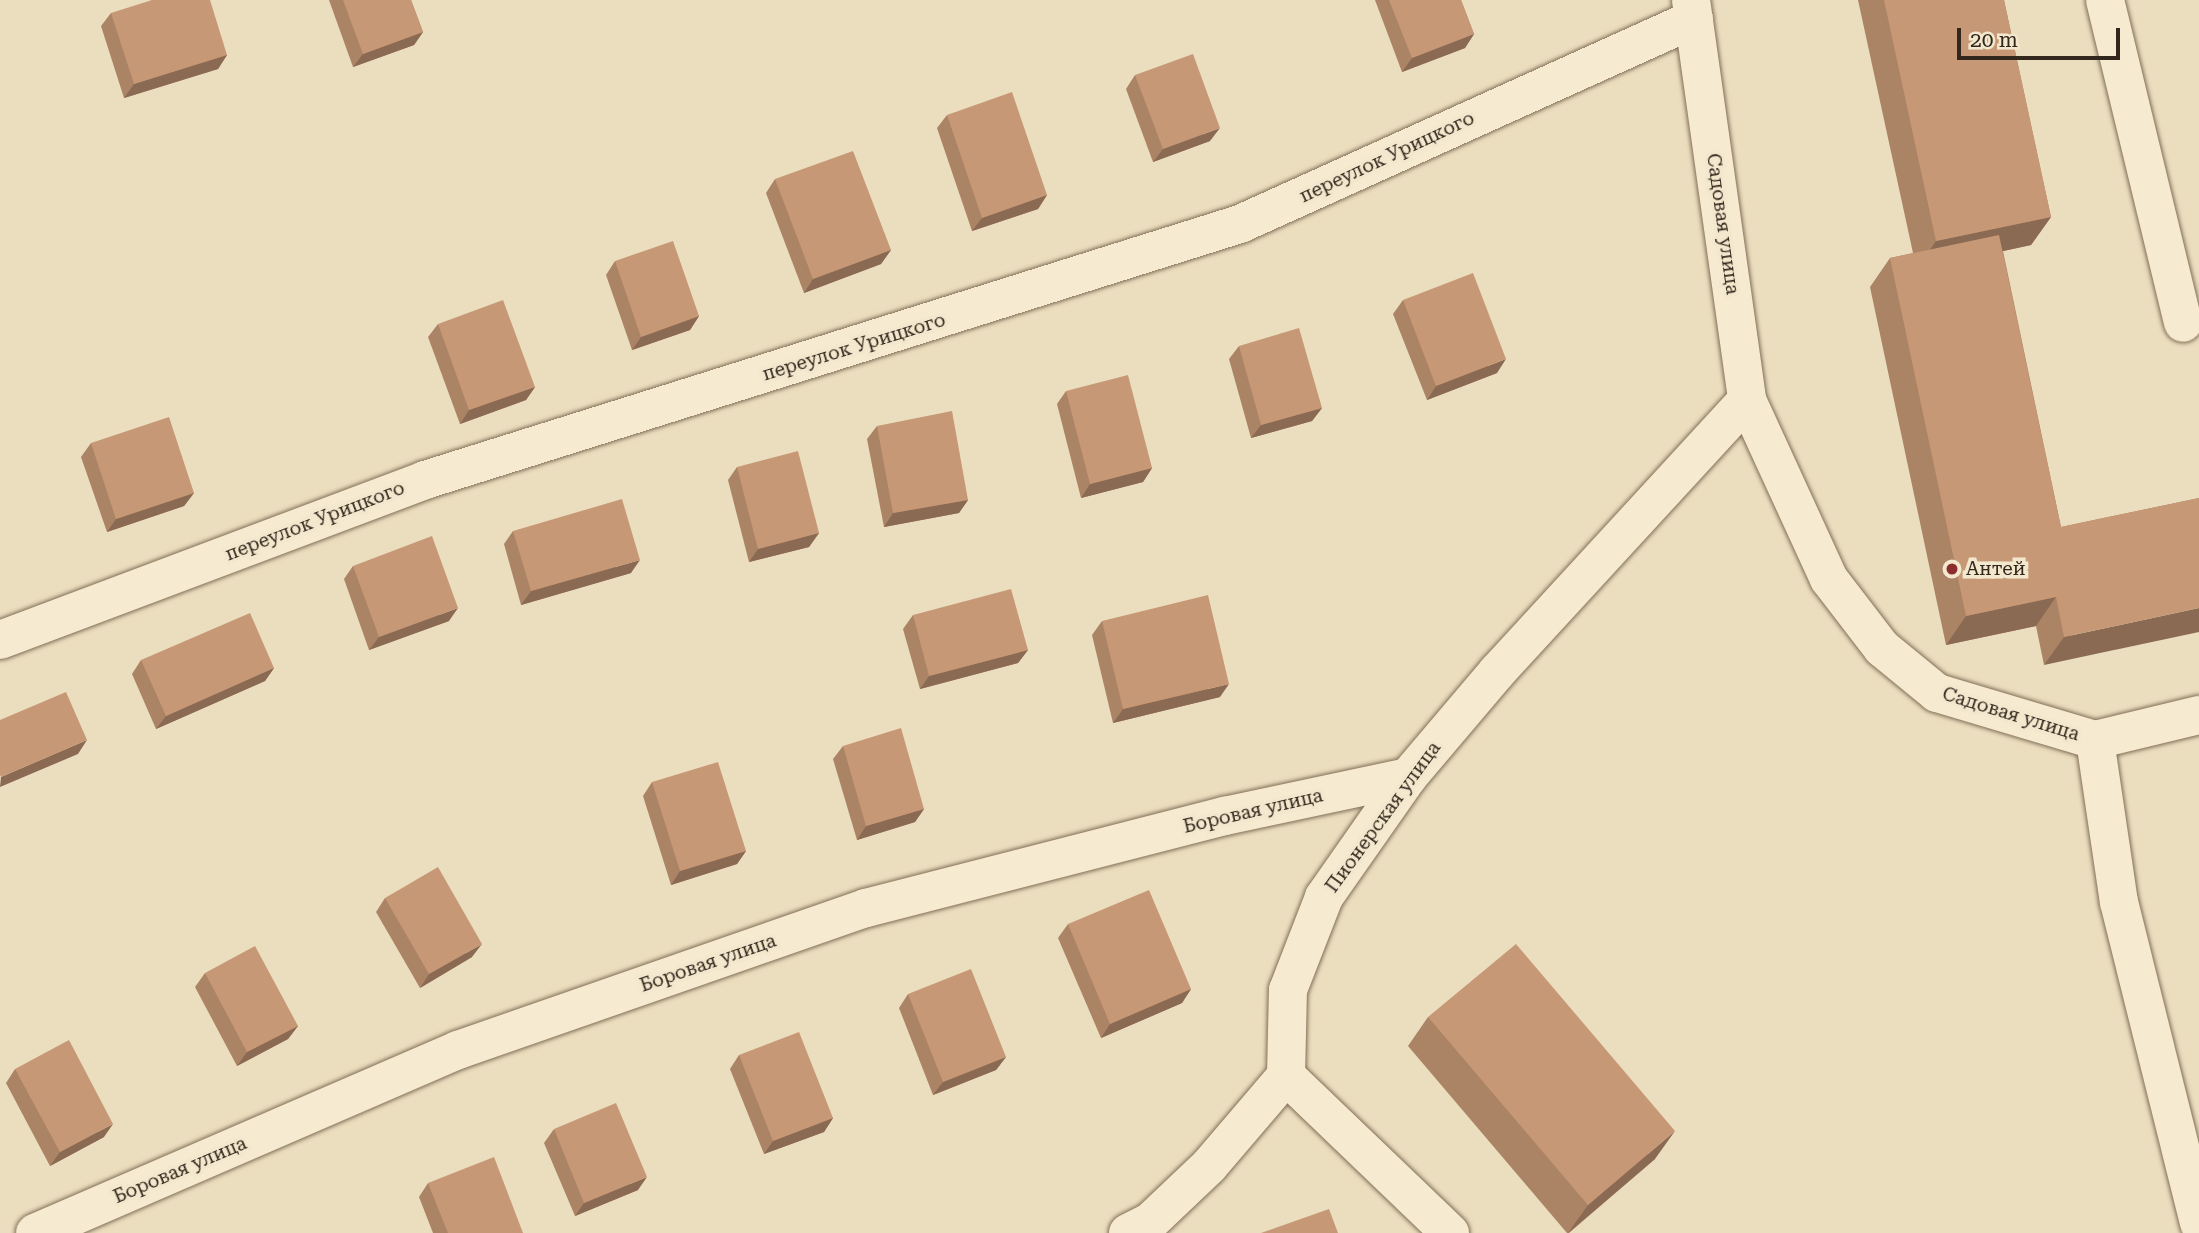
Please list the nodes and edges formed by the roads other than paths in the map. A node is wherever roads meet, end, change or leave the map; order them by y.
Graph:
1 (2105, 0) edge
2 (1692, 9) edge
3 (2183, 323) dead end
4 (1747, 400) junction
5 (0, 640) edge
6 (2199, 715) edge
7 (2095, 740) junction
8 (1408, 778) junction
9 (1286, 1076) junction
10 (2199, 1224) edge
11 (36, 1233) edge
12 (1128, 1233) edge
13 (1450, 1233) edge

1 - 3 street
2 - 4 street, Садовая улица
2 - 5 street, переулок Урицкого
4 - 7 street, Садовая улица
4 - 8 street, Пионерская улица
6 - 7 street
7 - 10 street, Садовая улица
8 - 9 street, Пионерская улица
8 - 11 street, Боровая улица
9 - 12 street
9 - 13 street

